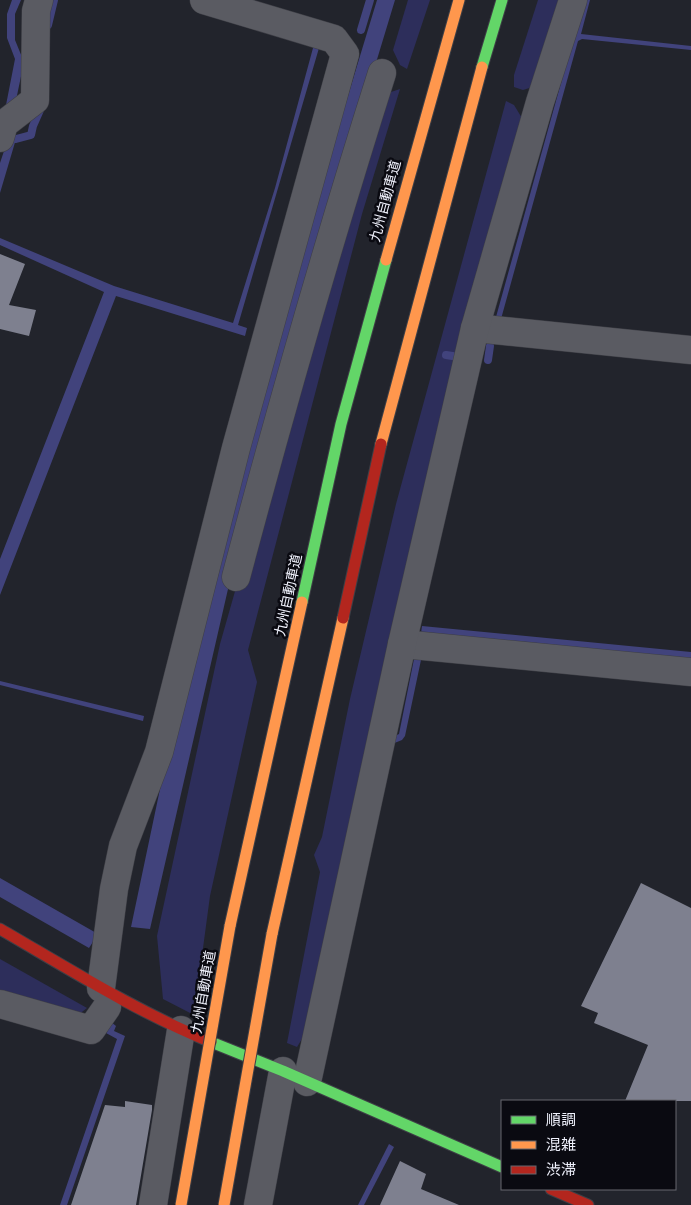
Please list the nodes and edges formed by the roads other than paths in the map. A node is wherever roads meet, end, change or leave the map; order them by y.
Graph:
1 (39, 0) edge
2 (204, 0) edge
3 (460, 0) edge
4 (502, 0) edge
5 (573, 0) edge
6 (382, 73) dead end
7 (1, 128) edge
8 (475, 328) junction
9 (691, 350) edge
10 (236, 577) dead end
11 (402, 644) junction
12 (691, 672) edge
13 (0, 929) edge
14 (104, 998) junction
15 (0, 1004) edge
16 (182, 1030) junction
17 (295, 1076) junction
18 (501, 1168) edge
19 (553, 1190) edge
20 (152, 1205) edge
21 (180, 1205) edge
22 (224, 1205) edge
23 (258, 1205) edge
24 (588, 1205) edge

1 - 7 street
2 - 14 street
3 - 21 main road, 九州自動車道, bridge
4 - 22 main road, bridge
5 - 8 street
6 - 10 street
8 - 9 street
8 - 11 street
11 - 12 street
11 - 17 street
13 - 14 main road
14 - 15 street
14 - 16 main road
16 - 17 main road
16 - 20 street
17 - 18 main road
17 - 23 street
19 - 24 main road

